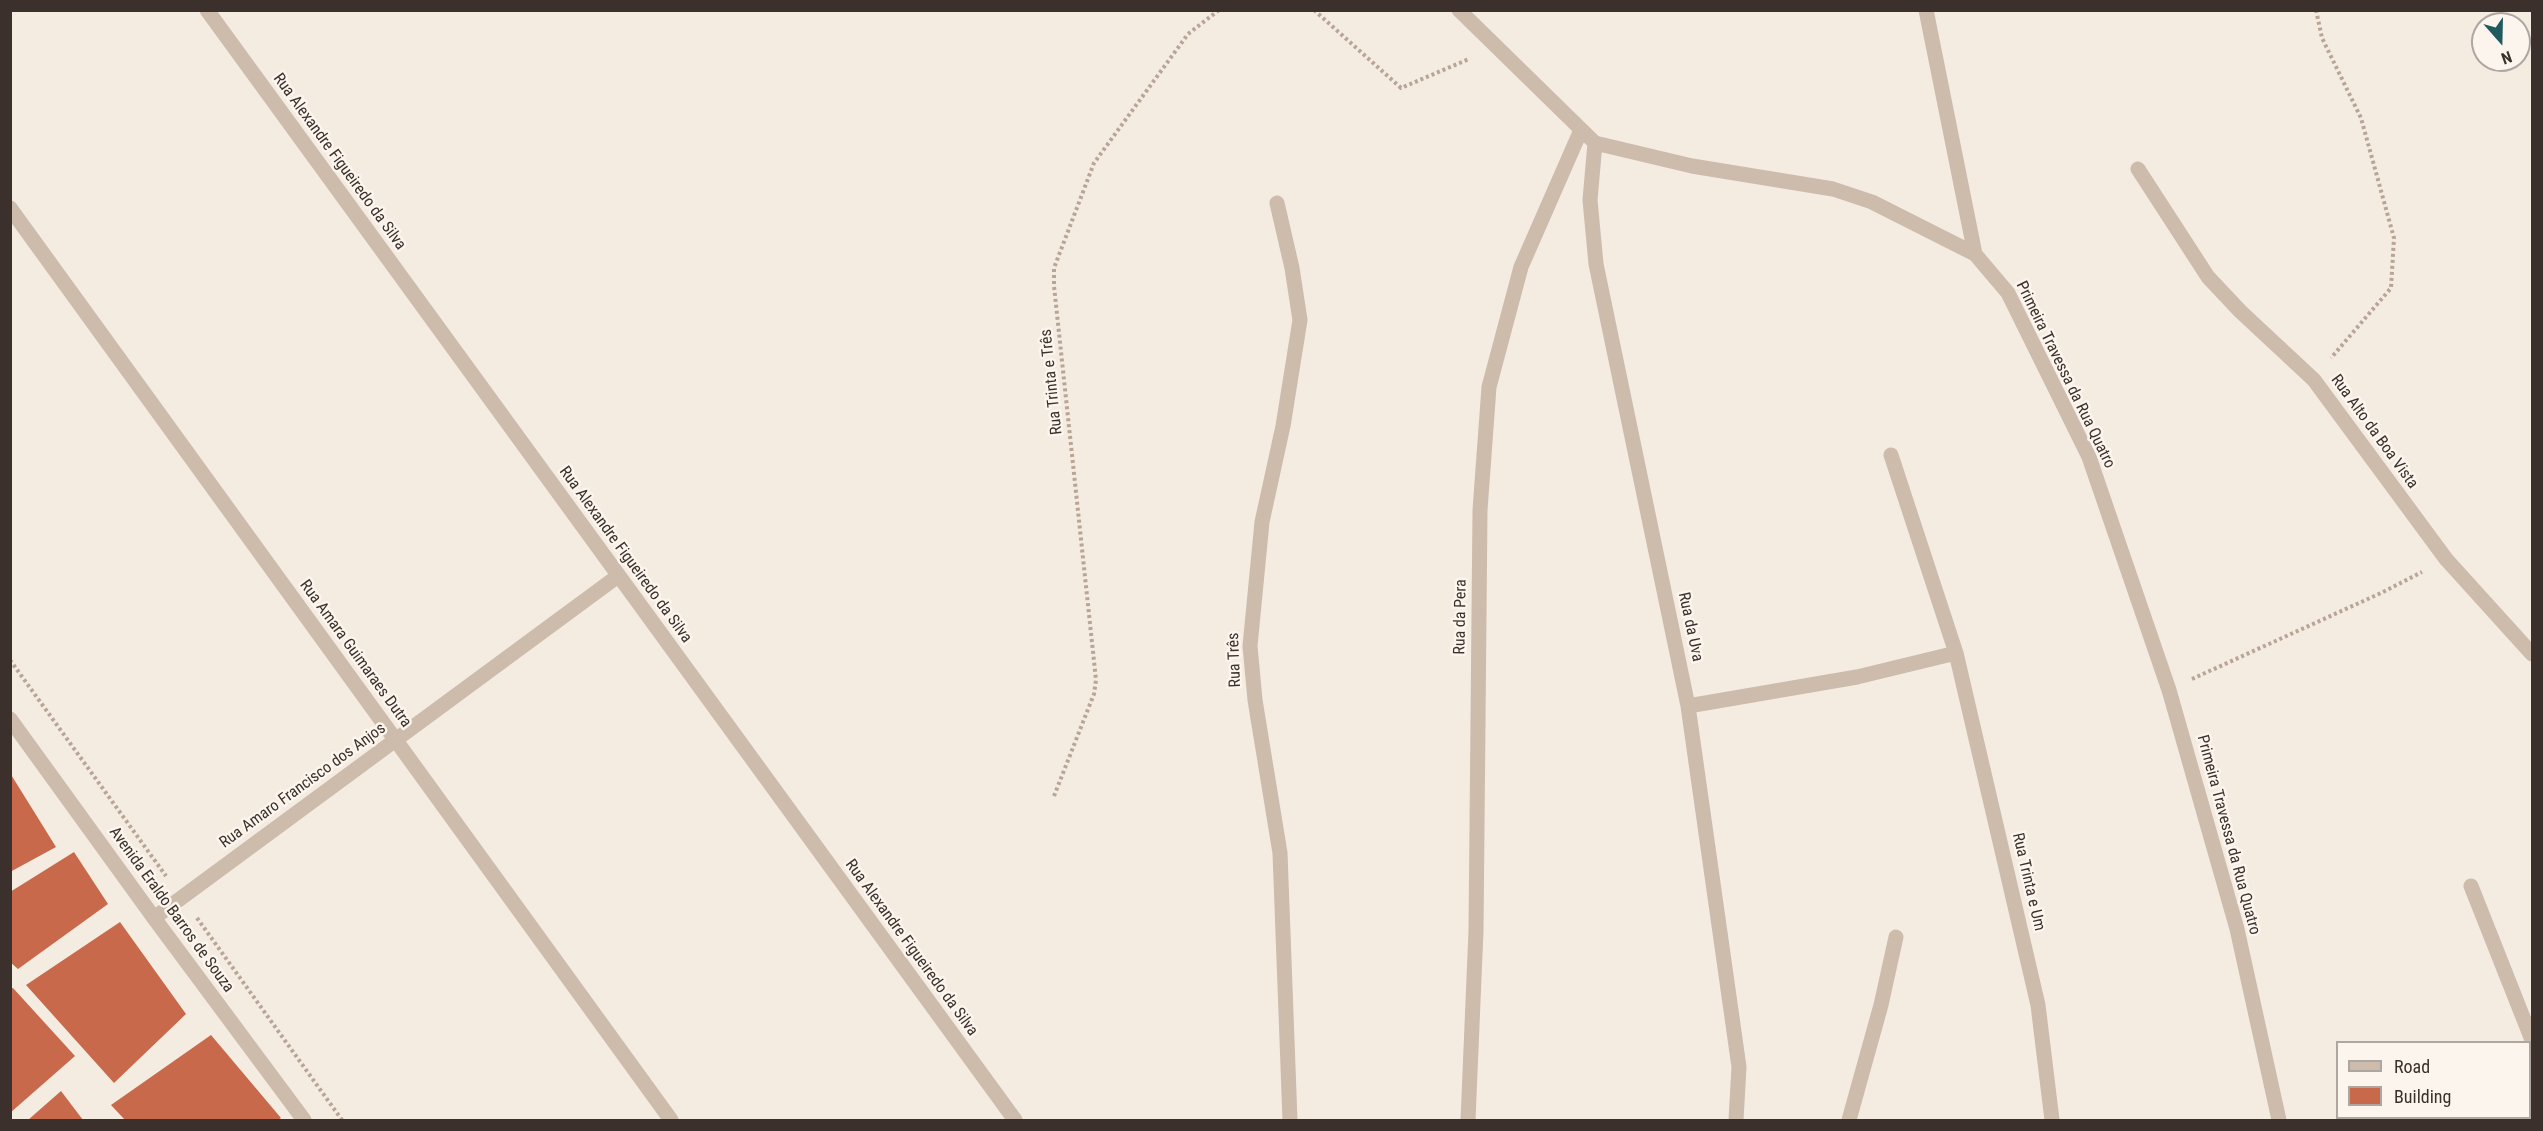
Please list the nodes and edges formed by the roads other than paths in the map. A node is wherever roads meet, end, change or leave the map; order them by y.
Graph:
1 (207, 10) edge
2 (1459, 10) edge
3 (1926, 10) edge
4 (1581, 130) junction
5 (1595, 143) junction
6 (2138, 169) dead end
7 (1277, 203) dead end
8 (10, 208) edge
9 (1975, 254) junction
10 (1892, 455) dead end
11 (618, 576) junction
12 (1956, 653) junction
13 (2532, 654) edge
14 (1688, 706) junction
15 (10, 719) edge
16 (395, 740) junction
17 (2471, 886) dead end
18 (154, 918) junction
19 (1896, 938) dead end
20 (2532, 1040) edge
21 (304, 1120) edge
22 (671, 1120) edge
23 (1015, 1120) edge
24 (1290, 1120) edge
25 (1468, 1120) edge
26 (1736, 1120) edge
27 (1849, 1120) edge
28 (2052, 1120) edge
29 (2279, 1120) edge

1 - 11 street, Rua Alexandre Figueiredo da Silva
2 - 4 street, Primeira Travessa da Rua Quatro
3 - 9 street
4 - 5 street, Primeira Travessa da Rua Quatro
4 - 25 street, Rua da Pera
5 - 9 street, Primeira Travessa da Rua Quatro
5 - 14 street, Rua da Uva
6 - 13 street, Rua Alto da Boa Vista
7 - 24 street, Rua Três
8 - 16 street, Rua Amara Guimaraes Dutra
9 - 29 street, Primeira Travessa da Rua Quatro
10 - 12 street, Rua Trinta e Um
11 - 16 street, Rua Amaro Francisco dos Anjos
11 - 23 street, Rua Alexandre Figueiredo da Silva
12 - 14 street
12 - 28 street, Rua Trinta e Um
14 - 26 street, Rua da Uva
15 - 18 street, Avenida Eraldo Barros de Souza
16 - 18 street, Rua Amaro Francisco dos Anjos
16 - 22 street, Rua Amara Guimaraes Dutra
17 - 20 street
18 - 21 street, Avenida Eraldo Barros de Souza
19 - 27 street

